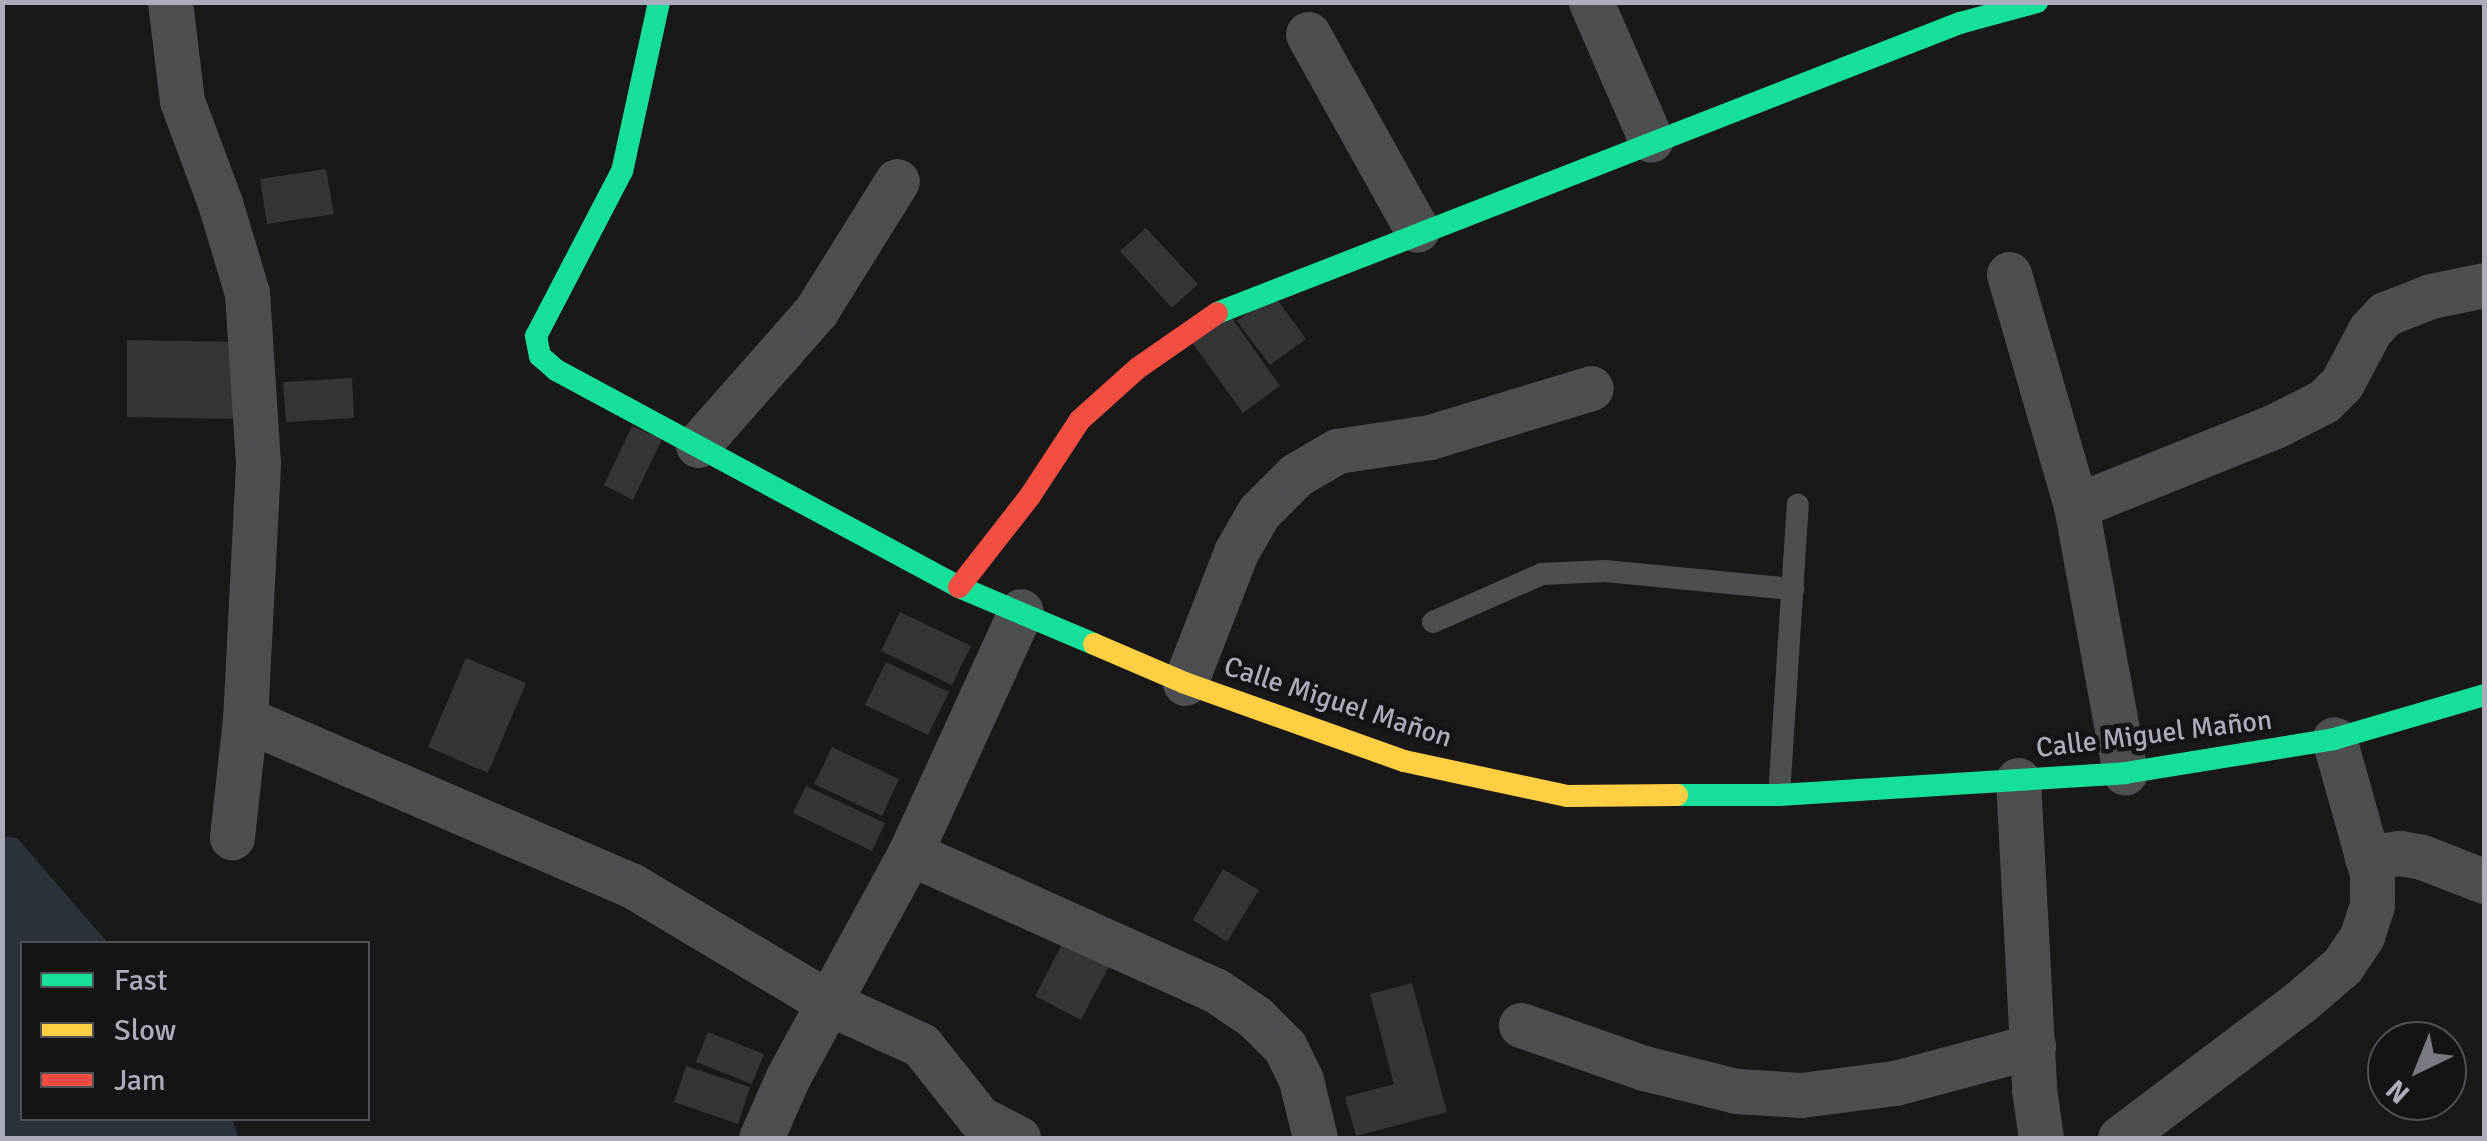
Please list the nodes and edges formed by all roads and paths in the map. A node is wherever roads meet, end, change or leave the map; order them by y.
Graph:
1 (170, 2) edge
2 (659, 2) edge
3 (1591, 2) edge
4 (2037, 2) edge
5 (1308, 34) dead end
6 (1651, 140) junction
7 (897, 181) dead end
8 (1417, 230) junction
9 (2009, 274) dead end
10 (2484, 285) edge
11 (1591, 388) dead end
12 (698, 445) junction
13 (1798, 505) dead end
14 (2076, 506) junction
15 (958, 587) junction
16 (1793, 589) junction
17 (1021, 611) junction
18 (1433, 622) dead end
19 (1185, 684) junction
20 (2484, 695) edge
21 (246, 719) junction
22 (2334, 740) junction
23 (2126, 773) junction
24 (2018, 780) junction
25 (1779, 795) junction
26 (232, 837) dead end
27 (910, 853) junction
28 (2366, 858) junction
29 (2484, 881) edge
30 (831, 1004) junction
31 (1521, 1025) dead end
32 (2033, 1046) junction
33 (761, 1138) edge
34 (1018, 1138) edge
35 (1315, 1138) edge
36 (2041, 1138) edge
37 (2120, 1138) edge

1 - 21 street
2 - 12 street, Calle Miguel Mañon
3 - 6 street
4 - 6 street
5 - 8 street
6 - 8 street
7 - 12 street
8 - 15 street
9 - 14 street
10 - 14 street
11 - 19 street
12 - 15 street, Calle Miguel Mañon
13 - 16 lane
14 - 23 street
15 - 17 street, Calle Miguel Mañon
16 - 18 lane
16 - 25 lane
17 - 19 street, Calle Miguel Mañon
17 - 27 street
19 - 25 street, Calle Miguel Mañon
20 - 22 street, Calle Miguel Mañon
21 - 26 street
21 - 30 street
22 - 23 street, Calle Miguel Mañon
22 - 28 street
23 - 24 street, Calle Miguel Mañon
24 - 25 street, Calle Miguel Mañon
24 - 32 street
27 - 30 street
27 - 35 street
28 - 29 street
28 - 37 street
30 - 33 street
30 - 34 street
31 - 32 street
32 - 36 street

